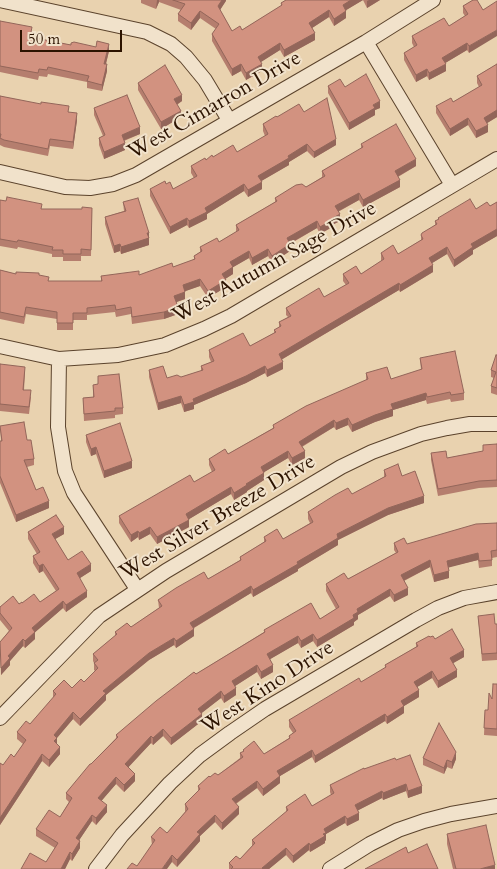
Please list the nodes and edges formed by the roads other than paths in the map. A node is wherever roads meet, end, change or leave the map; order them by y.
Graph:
1 (0, 0) edge
2 (433, 0) edge
3 (366, 42) junction
4 (229, 120) junction
5 (497, 159) edge
6 (0, 172) edge
7 (452, 185) junction
8 (0, 346) edge
9 (59, 359) junction
10 (497, 424) edge
11 (137, 589) junction
12 (497, 592) edge
13 (0, 718) edge
14 (497, 806) edge
15 (96, 869) edge
16 (330, 869) edge

1 - 4 street
2 - 3 street, West Cimarron Drive
3 - 4 street, West Cimarron Drive
3 - 7 street
4 - 6 street, West Cimarron Drive
5 - 7 street, West Autumn Sage Drive
7 - 9 street, West Autumn Sage Drive
8 - 9 street, West Autumn Sage Drive
9 - 11 street
10 - 11 street, West Silver Breeze Drive
11 - 13 street, West Silver Breeze Drive
12 - 15 street, West Kino Drive
14 - 16 street

